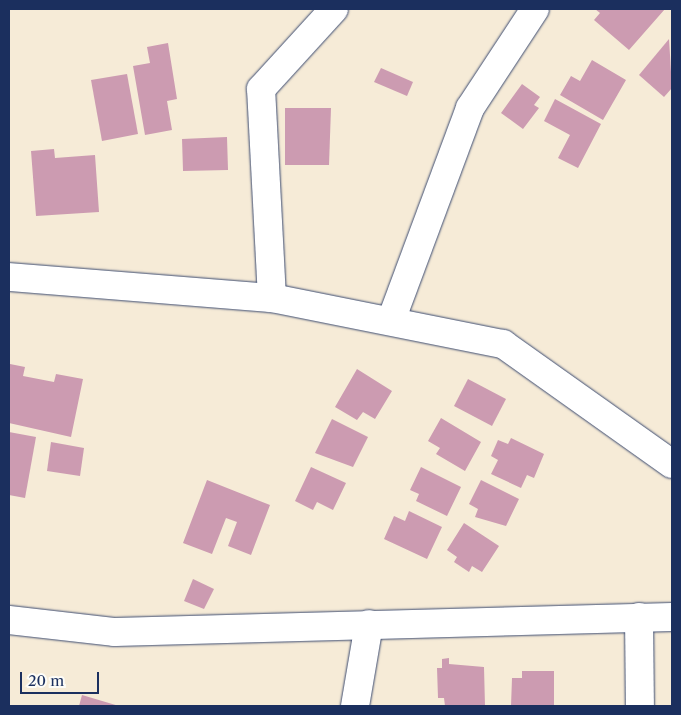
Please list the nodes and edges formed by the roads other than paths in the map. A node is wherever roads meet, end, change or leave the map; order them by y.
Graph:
1 (334, 9) edge
2 (535, 9) edge
3 (9, 277) edge
4 (272, 298) junction
5 (392, 318) junction
6 (672, 464) edge
7 (672, 617) edge
8 (639, 618) junction
9 (9, 620) edge
10 (369, 624) junction
11 (354, 706) edge
12 (640, 706) edge

1 - 4 street
2 - 5 street
3 - 4 street
4 - 5 street
5 - 6 street
7 - 8 street
8 - 10 street
8 - 12 street
9 - 10 street
10 - 11 street

